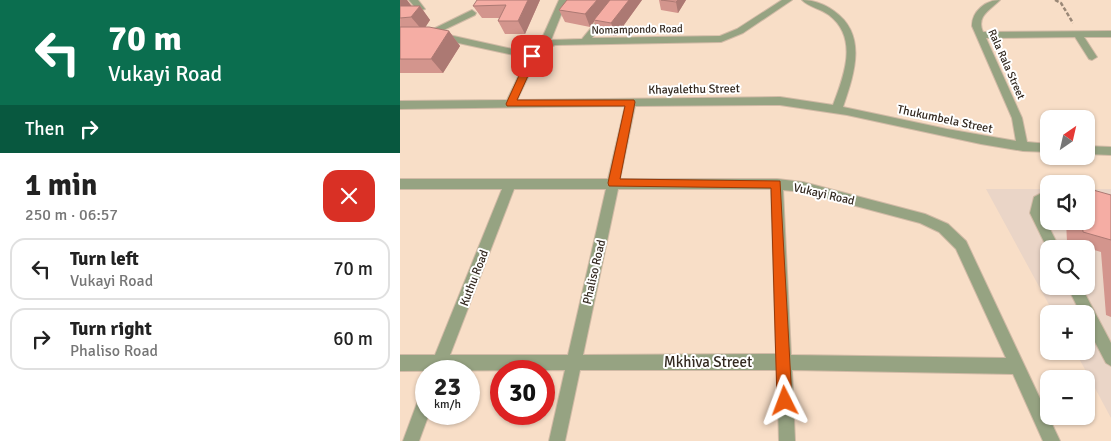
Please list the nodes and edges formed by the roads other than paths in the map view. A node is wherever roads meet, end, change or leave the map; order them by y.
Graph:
1 (412, 0) edge
2 (563, 0) edge
3 (618, 0) edge
4 (788, 0) edge
5 (806, 0) edge
6 (996, 0) edge
7 (421, 9) dead end
8 (472, 13) edge
9 (1078, 34) junction
10 (1111, 34) edge
11 (979, 35) junction
12 (586, 40) junction
13 (544, 46) junction
14 (532, 56) junction
15 (1092, 57) dead end
16 (631, 102) junction
17 (511, 104) junction
18 (400, 105) edge
19 (837, 109) junction
20 (1023, 147) junction
21 (1040, 148) edge
22 (1095, 150) edge
23 (1111, 151) edge
24 (613, 183) junction
25 (400, 184) edge
26 (510, 184) junction
27 (777, 184) junction
28 (1040, 201) edge
29 (1040, 221) edge
30 (1079, 295) edge
31 (1111, 358) edge
32 (442, 360) edge
33 (782, 362) junction
34 (400, 363) edge
35 (573, 363) junction
36 (415, 365) edge
37 (480, 366) edge
38 (1016, 366) junction
39 (417, 425) edge
40 (411, 441) edge
41 (557, 441) edge
42 (787, 441) edge
43 (1052, 441) edge

1 - 7 street
2 - 13 street
3 - 12 street
4 - 12 street, Nomampondo Road
5 - 19 street
6 - 11 street, Rala Rala Street
8 - 14 street
9 - 10 street
9 - 11 street
9 - 15 street
11 - 20 street, Rala Rala Street
12 - 13 street, Nomampondo Road
13 - 14 street, Nomampondo Road
14 - 17 street, Nomampondo Road
16 - 17 street, Khayalethu Street
16 - 19 street, Khayalethu Street
16 - 24 street, Phaliso Road
17 - 18 street, Khayalethu Street
19 - 20 street, Thukumbela Street
20 - 21 street, Thukumbela Street
22 - 23 street
24 - 26 street, Vukayi Road
24 - 27 street, Vukayi Road
24 - 35 street, Phaliso Road
25 - 26 street, Vukayi Road
26 - 32 street, Kuthu Road
27 - 33 street
27 - 38 street, Vukayi Road
28 - 29 street
30 - 31 street
33 - 35 street, Mkhiva Street
33 - 38 street, Mkhiva Street
33 - 42 street
34 - 36 street, Mkhiva Street
35 - 37 street, Mkhiva Street
35 - 41 street, Phaliso Road
38 - 43 street, Vukayi Road
39 - 40 street

